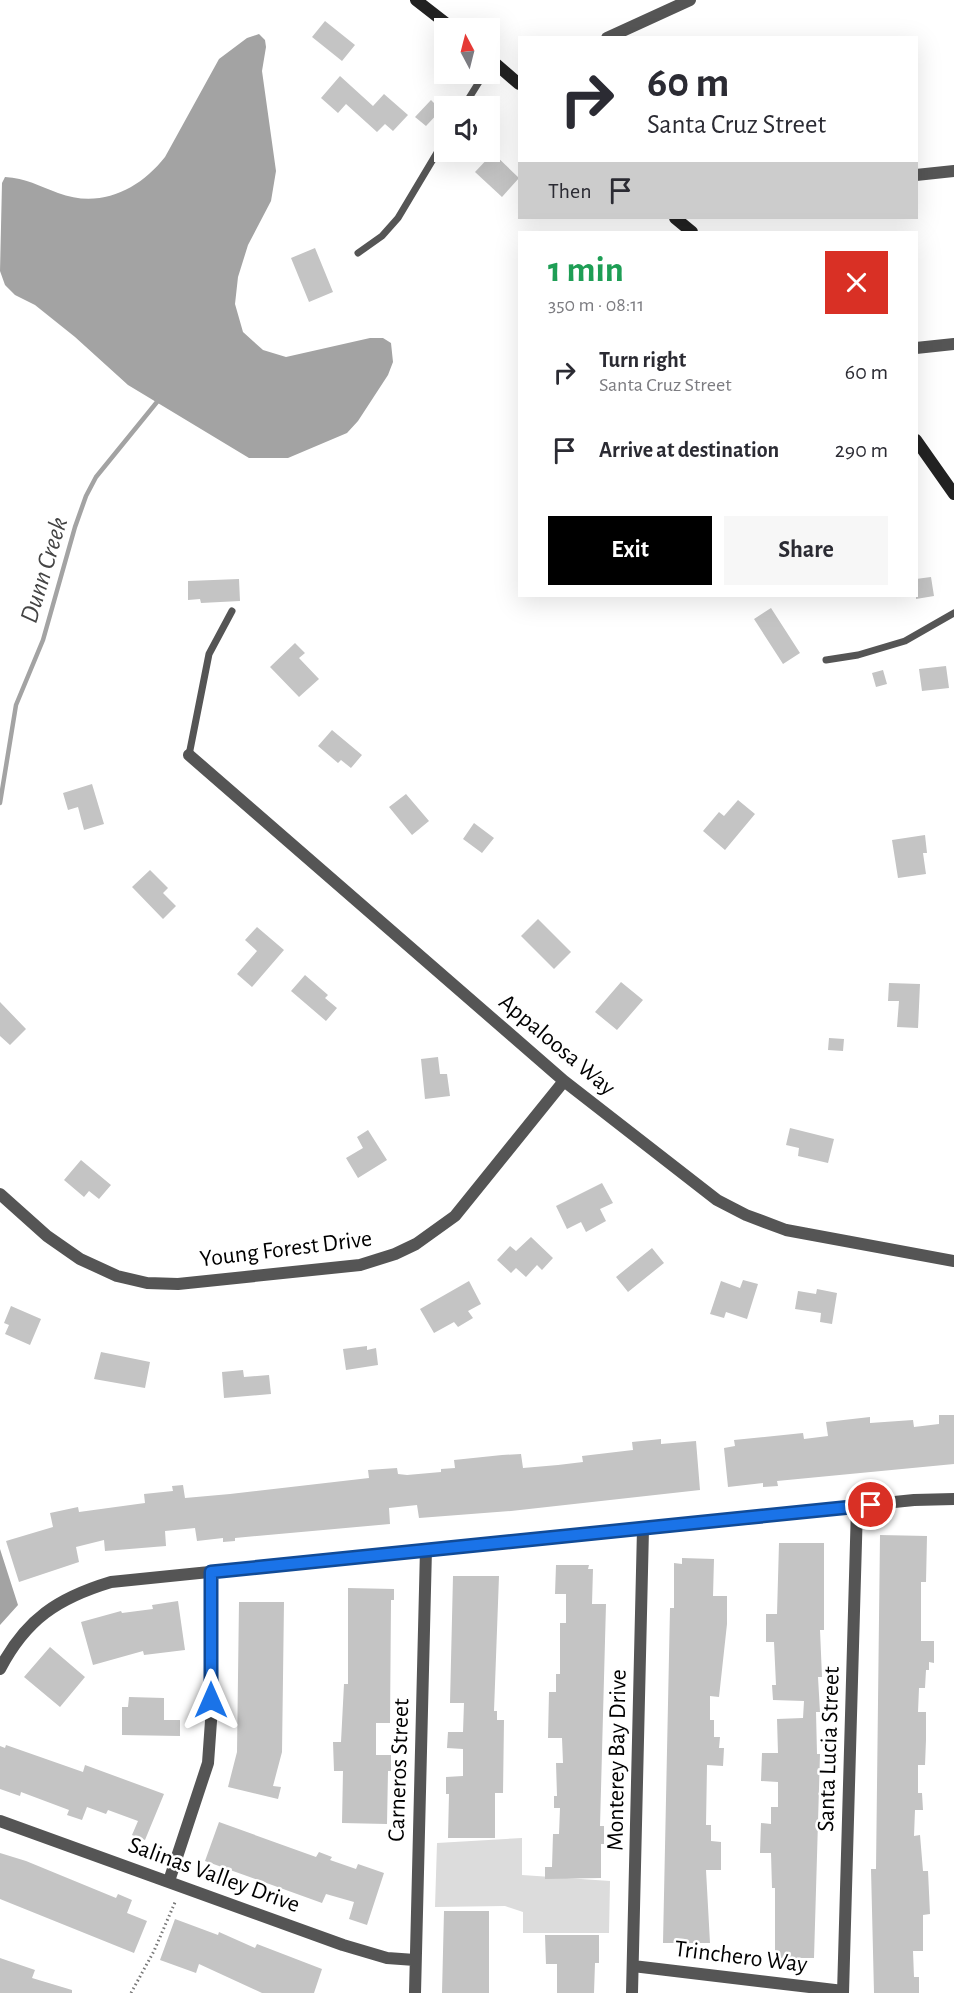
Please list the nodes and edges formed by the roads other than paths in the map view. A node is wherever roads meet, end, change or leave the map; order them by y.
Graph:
1 (416, 0) edge
2 (690, 0) edge
3 (439, 18) edge
4 (611, 36) edge
5 (500, 68) edge
6 (518, 82) edge
7 (434, 158) edge
8 (954, 171) edge
9 (918, 175) edge
10 (676, 219) edge
11 (691, 231) edge
12 (358, 253) dead end
13 (954, 344) edge
14 (918, 348) edge
15 (918, 443) edge
16 (954, 495) edge
17 (232, 611) dead end
18 (954, 613) edge
19 (826, 660) dead end
20 (189, 755) joint
21 (564, 1081) junction
22 (0, 1194) edge
23 (954, 1261) edge
24 (954, 1499) edge
25 (857, 1506) junction
26 (643, 1529) junction
27 (426, 1549) junction
28 (211, 1572) junction
29 (0, 1669) edge
30 (0, 1821) edge
31 (169, 1881) junction
32 (415, 1960) junction
33 (633, 1966) junction
34 (843, 1992) edge
35 (415, 1993) edge
36 (632, 1993) edge

1 - 3 main road
2 - 4 street
5 - 6 main road
7 - 12 lane
8 - 9 street
10 - 11 main road
13 - 14 street
15 - 16 main road
17 - 20 lane
18 - 19 lane
20 - 21 street, Appaloosa Way
21 - 22 street, Young Forest Drive
21 - 23 street, Appaloosa Way
24 - 25 street
25 - 26 street
25 - 34 street, Santa Lucia Street
26 - 27 street
26 - 33 street, Monterey Bay Drive
27 - 28 street
27 - 32 street, Carneros Street
28 - 29 street
28 - 31 street
30 - 31 street, Salinas Valley Drive
31 - 32 street, Salinas Valley Drive
32 - 35 street, Carneros Street
33 - 34 street, Trinchero Way
33 - 36 street, Monterey Bay Drive

